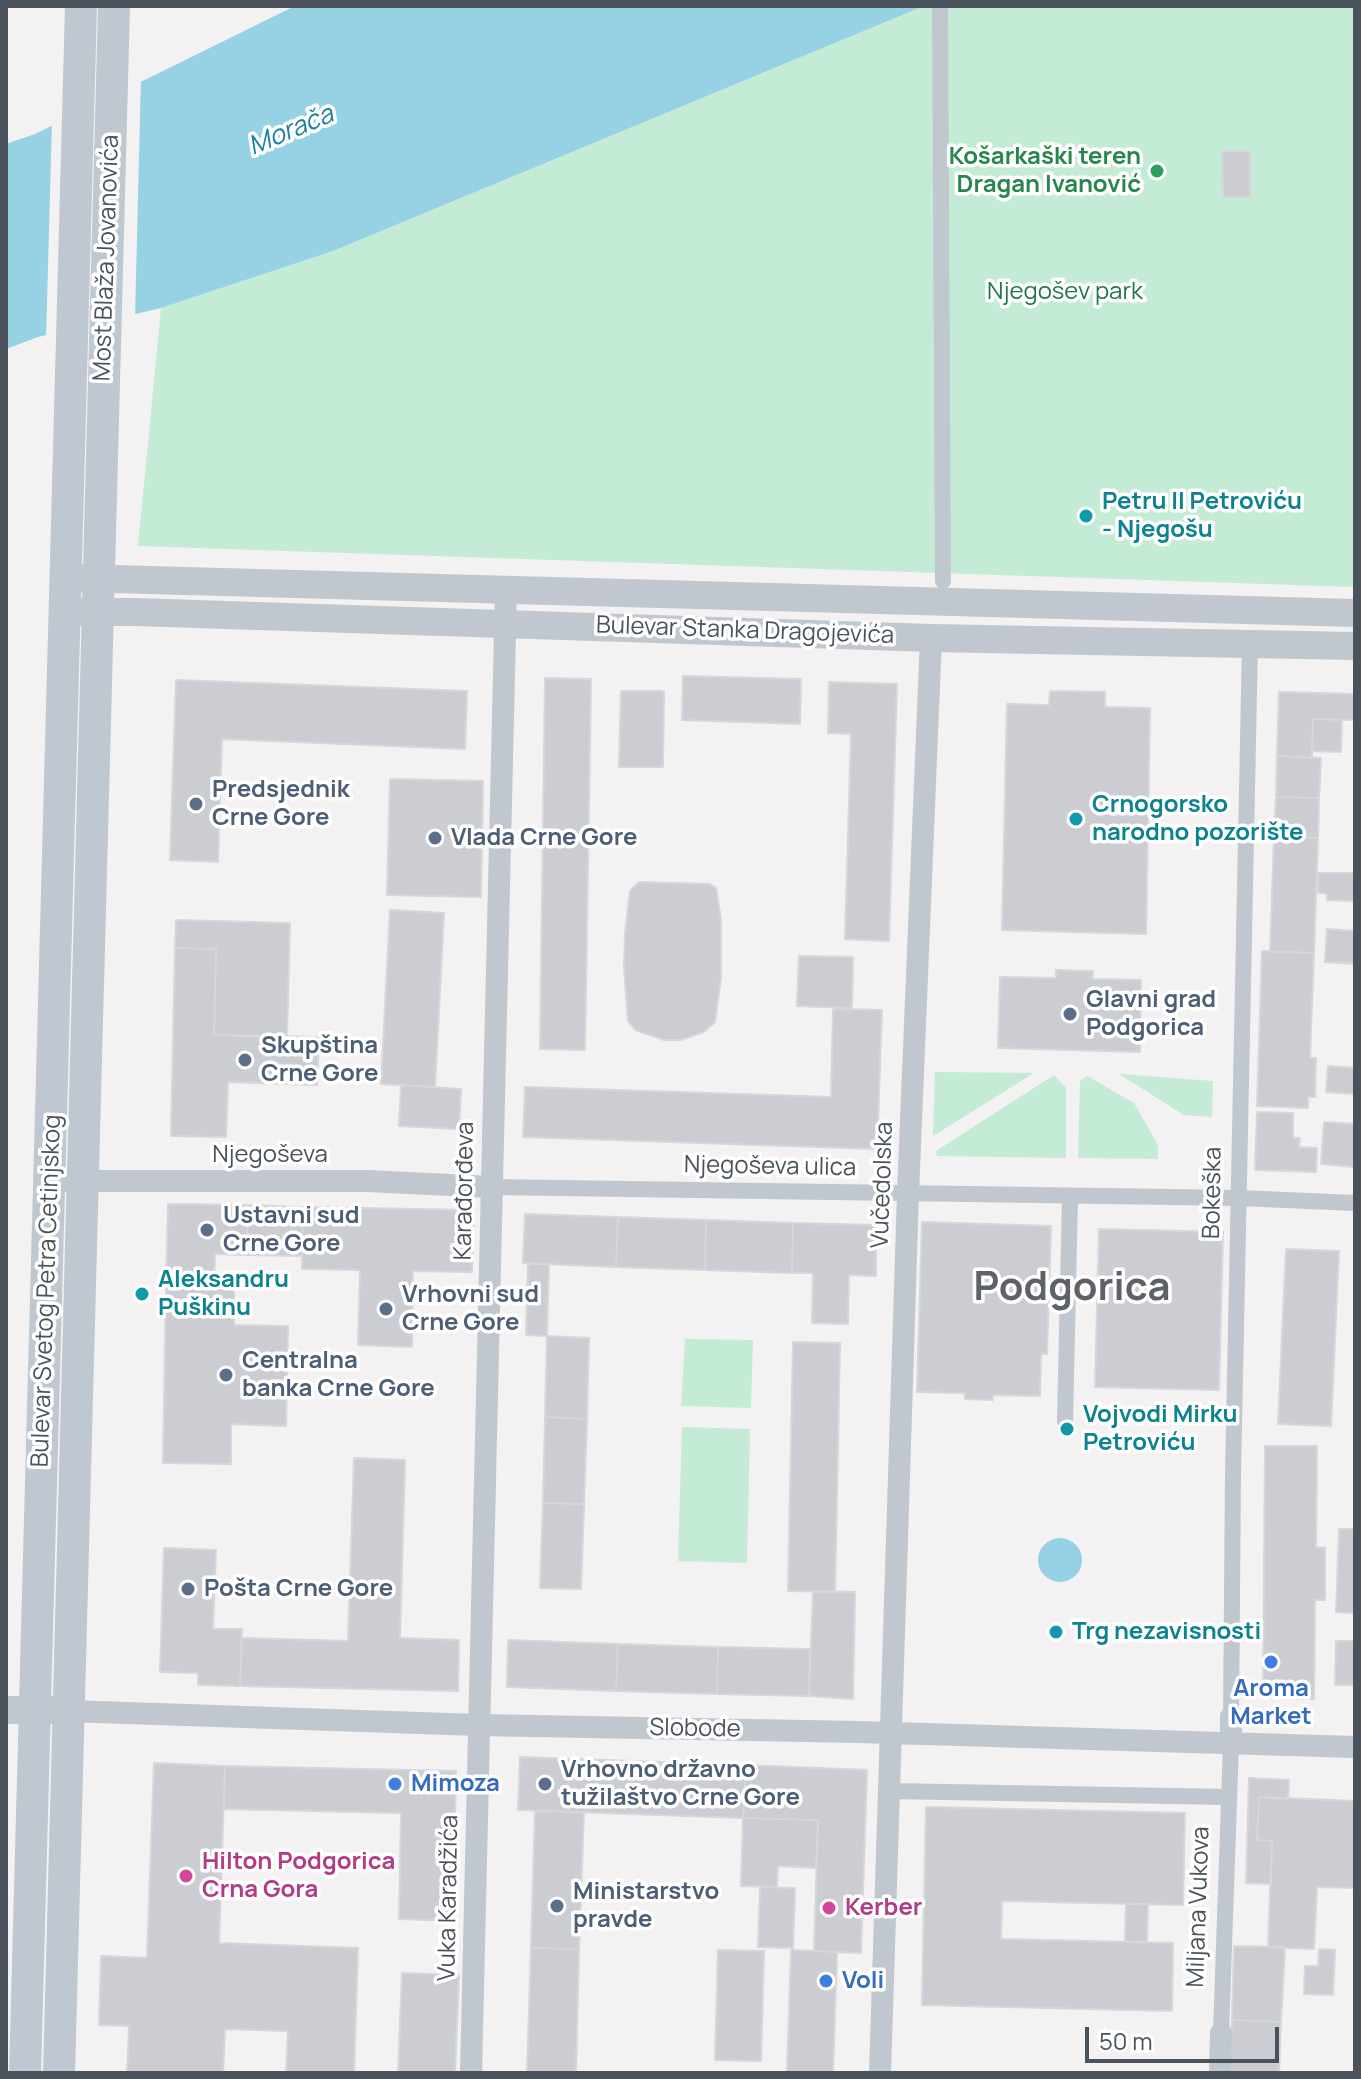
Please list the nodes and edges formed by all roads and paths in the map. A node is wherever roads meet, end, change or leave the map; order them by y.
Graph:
1 (81, 6) edge
2 (114, 6) edge
3 (940, 6) edge
4 (67, 509) joint
5 (100, 510) joint
6 (66, 578) junction
7 (98, 579) junction
8 (943, 581) dead end
9 (506, 589) junction
10 (1250, 610) junction
11 (65, 612) junction
12 (97, 612) junction
13 (1355, 613) edge
14 (505, 623) junction
15 (931, 638) junction
16 (1250, 643) junction
17 (1355, 646) edge
18 (83, 1180) junction
19 (50, 1181) junction
20 (491, 1187) junction
21 (908, 1193) junction
22 (1070, 1196) junction
23 (1239, 1198) junction
24 (1355, 1203) edge
25 (1065, 1421) dead end
26 (21, 1710) edge
27 (69, 1711) junction
28 (1231, 1717) joint
29 (478, 1725) junction
30 (891, 1734) junction
31 (1231, 1744) junction
32 (1355, 1747) edge
33 (889, 1791) junction
34 (1229, 1797) junction
35 (1221, 2033) joint
36 (25, 2073) edge
37 (59, 2073) edge
38 (471, 2073) edge
39 (880, 2073) edge
40 (1220, 2073) edge

1 - 4 main road, Most Blaža Jovanovića
2 - 5 main road, Most Blaža Jovanovića
3 - 8 street
4 - 6 main road, Bulevar Svetog Petra Cetinjskog
5 - 7 main road, Bulevar Svetog Petra Cetinjskog
6 - 7 street, Bulevar Stanka Dragojevića
6 - 11 main road, Bulevar Svetog Petra Cetinjskog
7 - 9 street, Bulevar Stanka Dragojevića
7 - 12 main road, Bulevar Svetog Petra Cetinjskog
9 - 10 street, Bulevar Stanka Dragojevića
9 - 14 street, Karađorđeva
10 - 13 street, Bulevar Stanka Dragojevića
10 - 16 street
11 - 12 street, Bulevar Stanka Dragojevića
11 - 19 main road, Bulevar Svetog Petra Cetinjskog
12 - 14 street, Bulevar Stanka Dragojevića
12 - 18 main road, Bulevar Svetog Petra Cetinjskog
14 - 15 street, Bulevar Stanka Dragojevića
14 - 20 street, Karađorđeva
15 - 16 street, Bulevar Stanka Dragojevića
15 - 21 street, Vučedolska
16 - 17 street, Bulevar Stanka Dragojevića
16 - 23 street, Bokeška
18 - 19 street, Njegoševa
18 - 20 street, Njegoševa
18 - 27 main road, Bulevar Svetog Petra Cetinjskog
19 - 26 main road, Bulevar Svetog Petra Cetinjskog
20 - 21 street, Njegoševa ulica
20 - 29 street, Karađorđeva
21 - 22 street, Njegoševa ulica
21 - 30 street, Vučedolska
22 - 23 street, Njegoševa ulica
22 - 25 street
23 - 24 street
23 - 28 street, Bokeška
26 - 27 street, Slobode
26 - 36 main road, Bulevar Svetog Petra Cetinjskog
27 - 29 street, Slobode
27 - 37 main road, Bulevar Svetog Petra Cetinjskog
28 - 31 street, Bokeška
29 - 30 street, Slobode
29 - 38 street, Vuka Karadžića
30 - 31 street, Slobode
30 - 33 street, Vučedolska
31 - 32 street, Slobode
31 - 34 street, Miljana Vukova
33 - 34 street
33 - 39 street, Vučedolska
34 - 35 street, Miljana Vukova
35 - 40 street, Miljana Vukova

